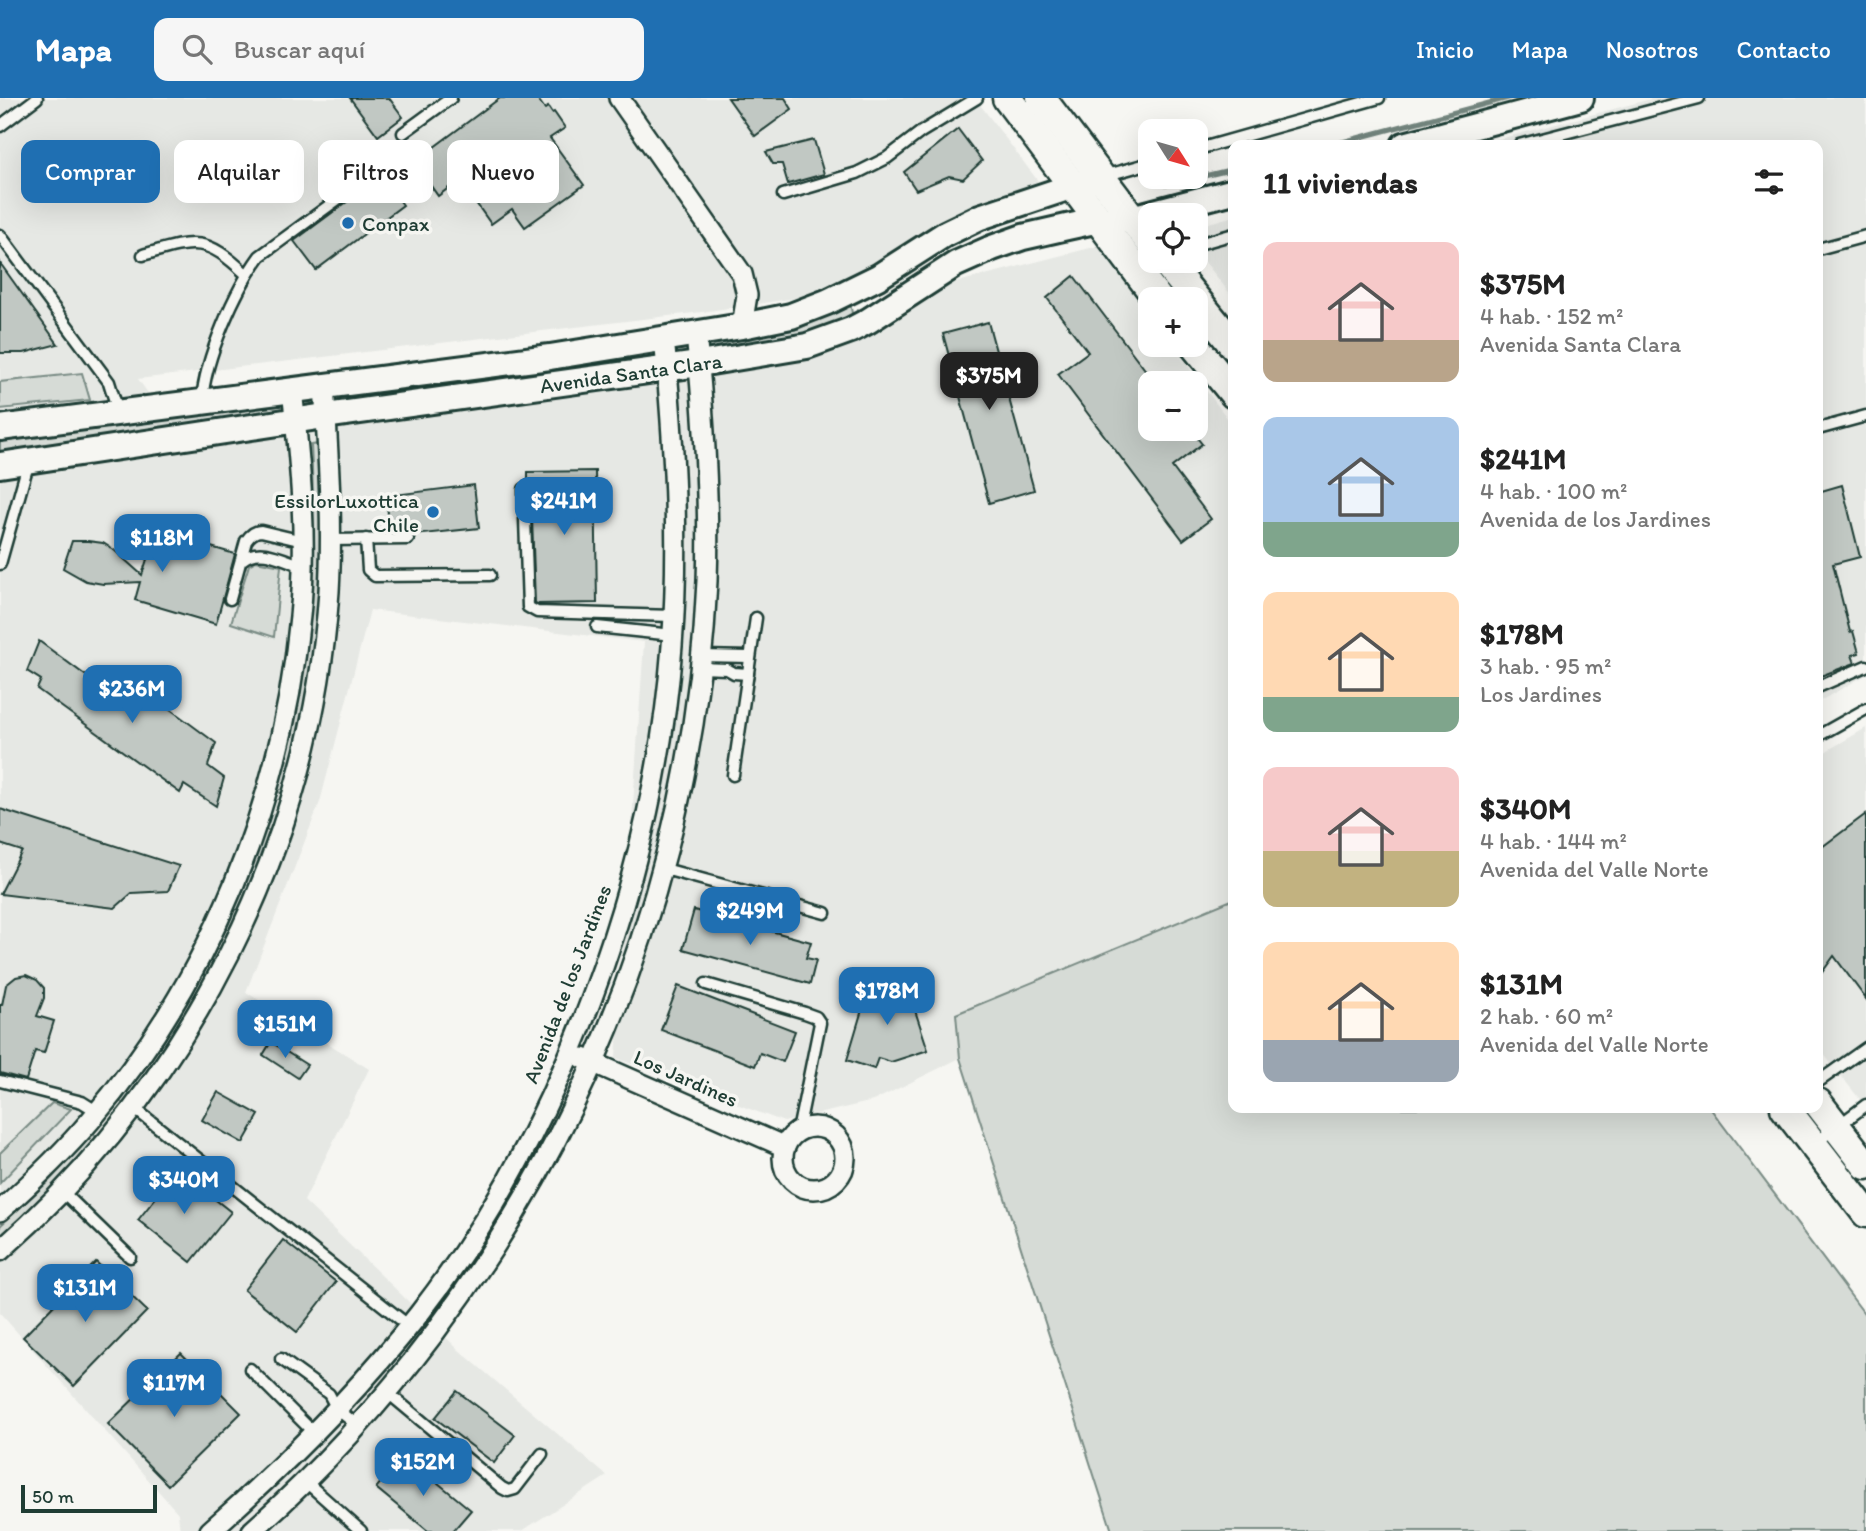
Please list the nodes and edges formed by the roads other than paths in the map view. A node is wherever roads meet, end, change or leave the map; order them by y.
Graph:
1 (37, 98) edge
2 (452, 98) edge
3 (619, 98) edge
4 (977, 98) edge
5 (1007, 98) edge
6 (1041, 98) edge
7 (1379, 98) edge
8 (1581, 98) edge
9 (1699, 98) edge
10 (0, 127) edge
11 (403, 133) dead end
12 (1230, 140) edge
13 (1423, 140) edge
14 (1538, 140) edge
15 (1228, 141) edge
16 (1208, 146) edge
17 (1138, 166) edge
18 (1100, 177) junction
19 (1074, 186) junction
20 (1228, 193) edge
21 (783, 195) dead end
22 (333, 203) edge
23 (1131, 218) junction
24 (1098, 221) junction
25 (1138, 227) edge
26 (0, 235) edge
27 (1228, 236) edge
28 (1866, 236) edge
29 (1208, 241) edge
30 (1823, 248) edge
31 (143, 256) dead end
32 (1175, 273) edge
33 (246, 274) junction
34 (1149, 287) edge
35 (741, 326) junction
36 (696, 334) junction
37 (664, 338) junction
38 (1228, 339) edge
39 (1204, 357) edge
40 (699, 364) junction
41 (667, 368) junction
42 (324, 384) junction
43 (1228, 387) edge
44 (292, 389) junction
45 (202, 401) junction
46 (118, 412) junction
47 (326, 416) junction
48 (1866, 416) edge
49 (295, 421) junction
50 (0, 428) edge
51 (1823, 428) edge
52 (29, 461) junction
53 (0, 465) edge
54 (524, 489) dead end
55 (366, 539) junction
56 (408, 539) dead end
57 (330, 540) junction
58 (303, 541) junction
59 (242, 560) junction
60 (0, 564) edge
61 (303, 566) junction
62 (490, 575) dead end
63 (230, 600) dead end
64 (756, 618) dead end
65 (597, 627) dead end
66 (672, 633) junction
67 (750, 657) junction
68 (700, 662) junction
69 (1866, 666) edge
70 (748, 674) junction
71 (669, 675) junction
72 (1823, 685) edge
73 (1866, 709) edge
74 (1823, 733) edge
75 (733, 775) dead end
76 (267, 793) junction
77 (292, 799) junction
78 (258, 821) junction
79 (283, 828) junction
80 (661, 868) junction
81 (825, 914) dead end
82 (706, 984) dead end
83 (1866, 1048) edge
84 (569, 1052) junction
85 (594, 1063) junction
86 (1823, 1078) edge
87 (0, 1081) edge
88 (1866, 1105) edge
89 (1823, 1109) edge
90 (98, 1111) junction
91 (131, 1112) junction
92 (1789, 1113) edge
93 (1837, 1126) junction
94 (798, 1131) junction
95 (109, 1140) junction
96 (1813, 1144) junction
97 (785, 1147) junction
98 (1866, 1165) edge
99 (62, 1191) junction
100 (0, 1211) edge
101 (1866, 1213) edge
102 (0, 1251) edge
103 (130, 1258) dead end
104 (409, 1326) junction
105 (382, 1358) junction
106 (281, 1359) dead end
107 (250, 1368) dead end
108 (404, 1372) junction
109 (387, 1392) junction
110 (337, 1409) junction
111 (357, 1425) junction
112 (314, 1433) junction
113 (542, 1454) dead end
114 (305, 1481) junction
115 (210, 1531) edge
116 (252, 1531) edge
117 (361, 1531) edge

1 - 10 lane
2 - 11 lane
3 - 35 street
4 - 21 lane
5 - 19 main road
6 - 18 main road
7 - 12 lane
8 - 13 street
9 - 14 lane
15 - 16 lane
17 - 18 lane
18 - 19 street, Avenida Santa Clara
18 - 23 main road
19 - 24 main road
19 - 35 street, Avenida Santa Clara
20 - 23 street, Avenida Santa Clara
22 - 33 lane
23 - 24 street, Avenida Santa Clara
23 - 25 main road
24 - 34 main road
24 - 40 street, Avenida Santa Clara
26 - 46 lane
27 - 29 lane
28 - 30 lane
31 - 33 lane
32 - 38 main road
33 - 45 lane
35 - 36 street, Avenida Santa Clara
36 - 37 street, Avenida Santa Clara
36 - 40 street
37 - 41 street, Avenida de los Jardines
37 - 42 street, Avenida Santa Clara
39 - 43 main road
40 - 41 street, Avenida Santa Clara
40 - 68 street
41 - 47 street, Avenida Santa Clara
41 - 66 street, Avenida de los Jardines
42 - 44 street, Avenida Santa Clara
42 - 47 street
44 - 45 street, Avenida Santa Clara
44 - 49 street
45 - 46 street, Avenida Santa Clara
46 - 50 street, Avenida Santa Clara
47 - 49 street, Avenida Santa Clara
47 - 57 street
48 - 51 lane
49 - 52 street, Avenida Santa Clara
49 - 58 street
52 - 53 street, Avenida Santa Clara
52 - 60 lane
54 - 66 lane
55 - 56 lane
55 - 57 lane
55 - 62 lane
57 - 77 street
58 - 59 lane
58 - 61 street
59 - 61 lane
59 - 63 lane
61 - 76 street
64 - 67 lane
65 - 66 lane
66 - 68 street
66 - 71 street, Avenida de los Jardines
67 - 68 lane
67 - 70 lane
68 - 70 lane
68 - 71 street
68 - 80 street
69 - 72 lane
70 - 75 lane
71 - 84 street, Avenida de los Jardines
73 - 74 lane
76 - 77 street
76 - 78 street
77 - 79 street
78 - 79 street
78 - 90 street
79 - 91 street
80 - 81 lane
80 - 85 street
82 - 94 lane
83 - 86 lane
84 - 85 street, Los Jardines
84 - 104 street, Avenida de los Jardines
85 - 97 street, Los Jardines
85 - 108 street
87 - 90 lane
88 - 93 lane
89 - 93 main road
90 - 91 street
90 - 95 street
90 - 100 street
91 - 95 street
91 - 104 lane
92 - 96 main road
93 - 96 lane
93 - 98 main road
94 - 97 street
94 - 97 street
95 - 99 street
96 - 101 main road
99 - 102 street
99 - 103 lane
104 - 105 street, Avenida de los Jardines
105 - 108 street
105 - 110 street, Avenida de los Jardines
106 - 110 lane
107 - 112 lane
108 - 109 street
109 - 111 street
109 - 113 lane
110 - 111 lane
110 - 112 street, Avenida de los Jardines
111 - 114 street
112 - 115 street, Avenida de los Jardines
114 - 116 street
114 - 117 lane

